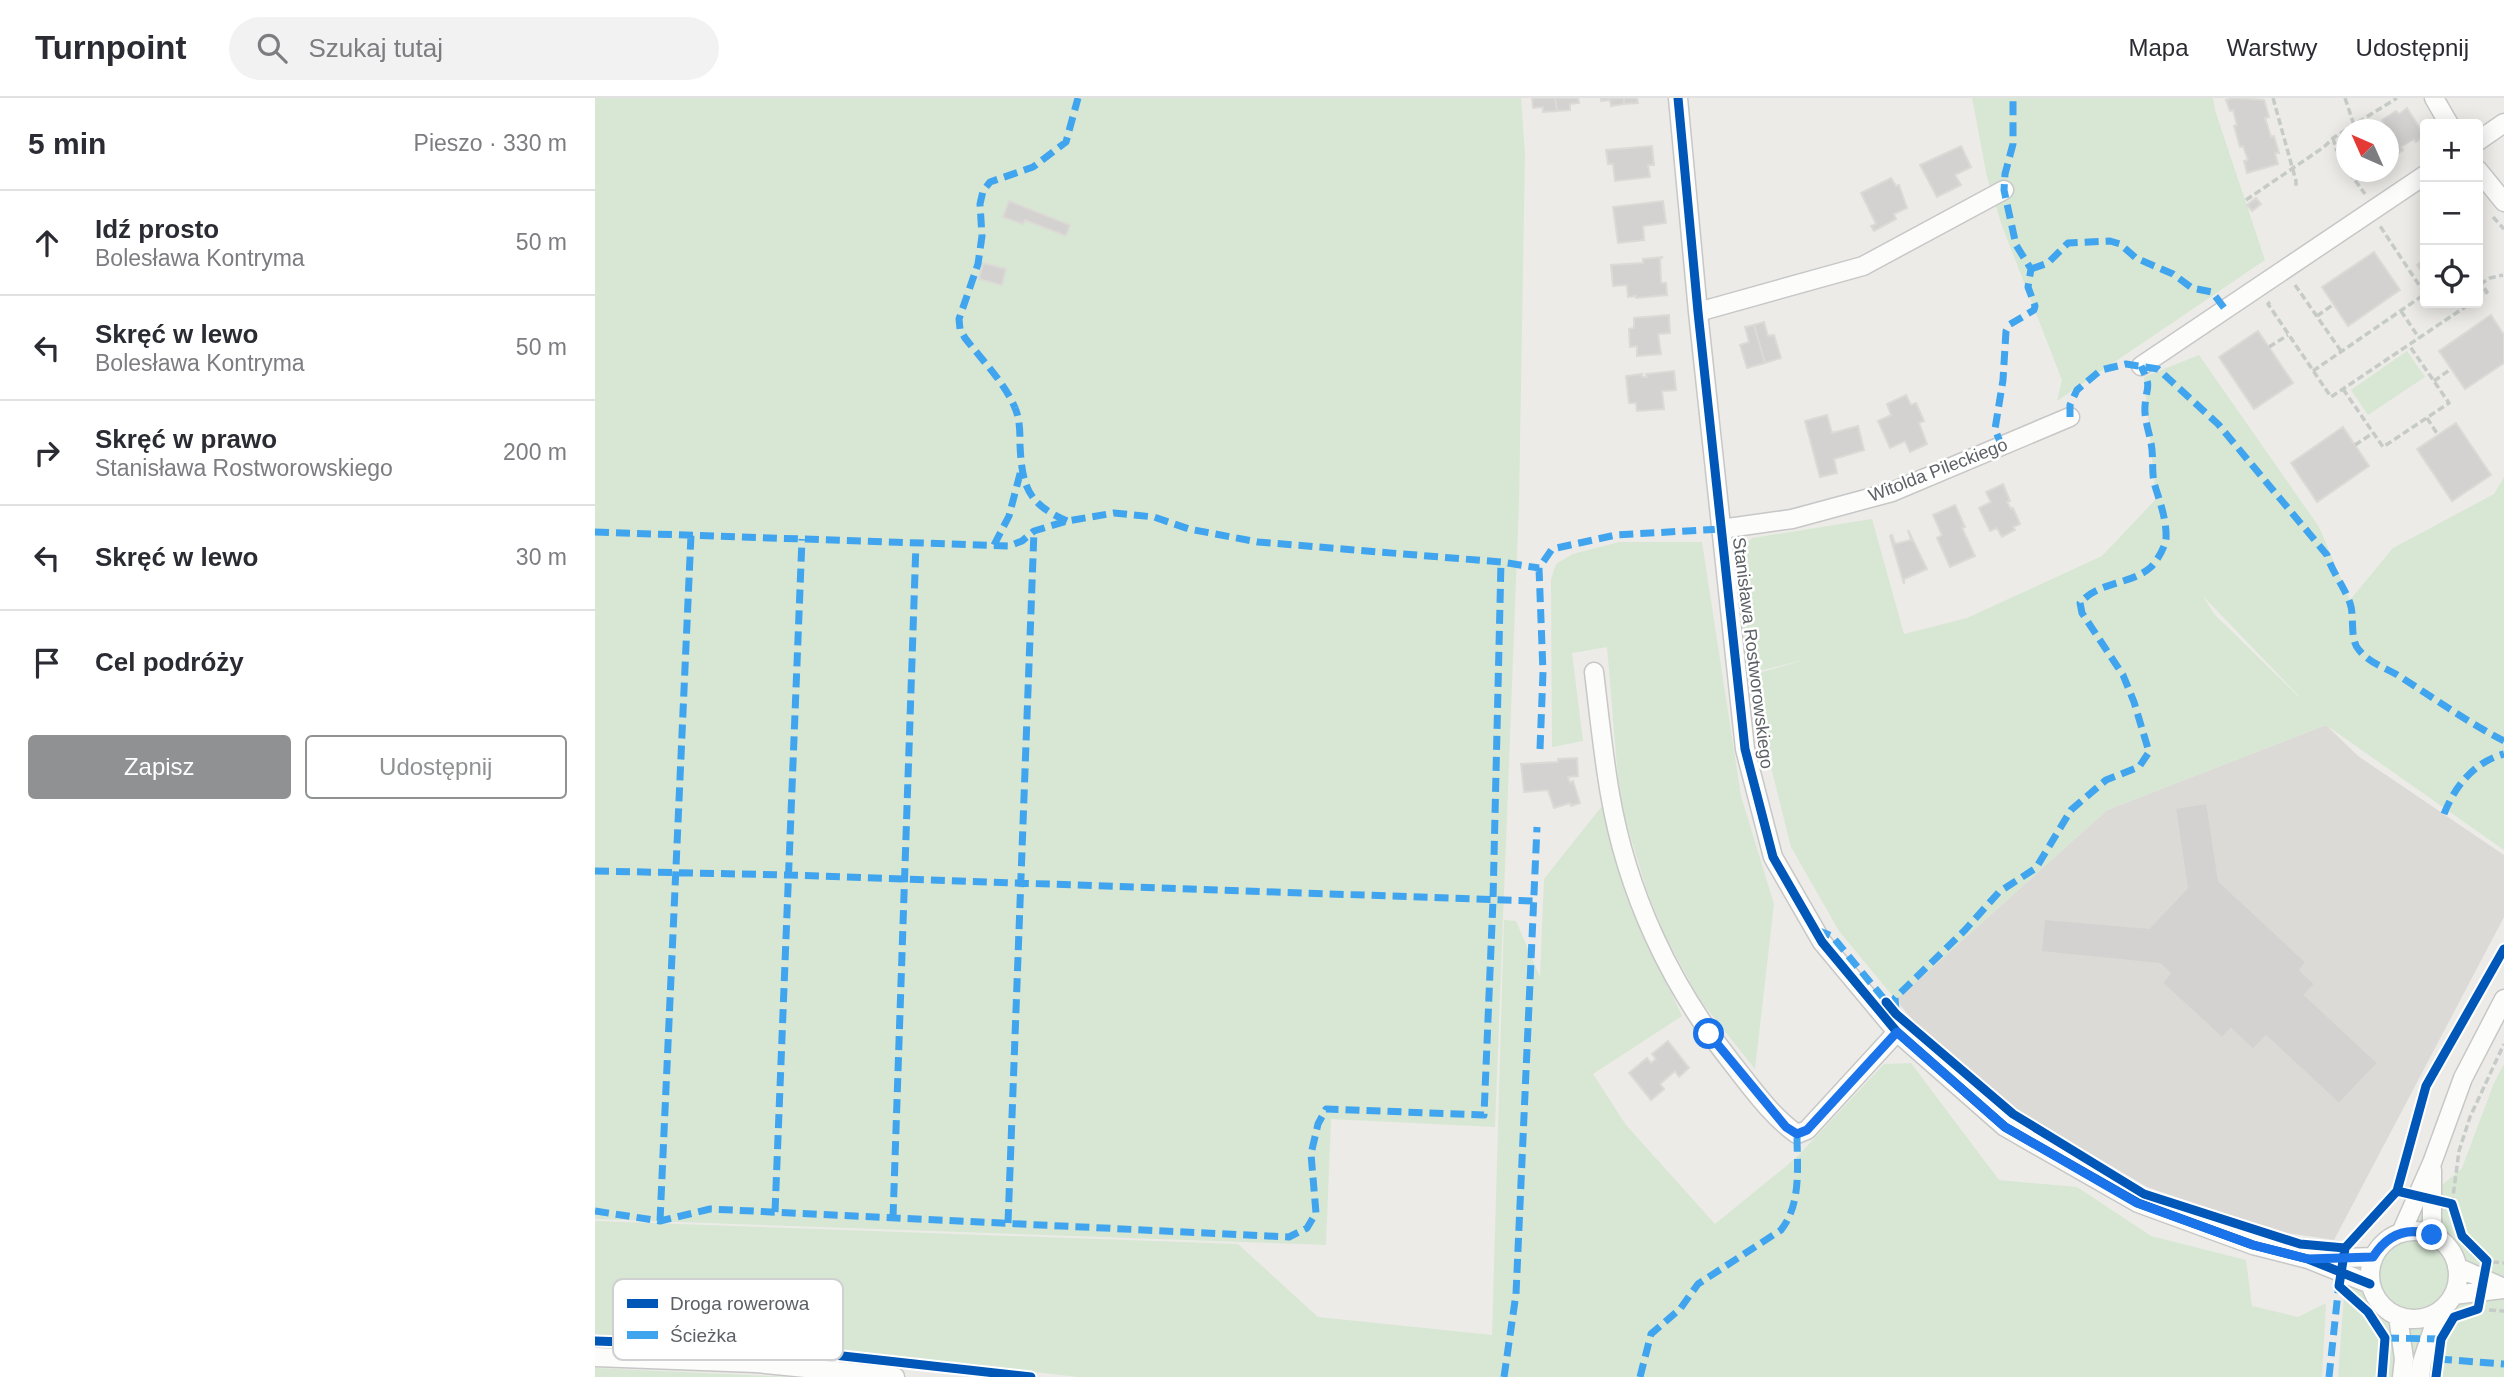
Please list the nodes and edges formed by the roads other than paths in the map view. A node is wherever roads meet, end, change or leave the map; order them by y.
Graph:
1 (1678, 98) edge
2 (2434, 98) edge
3 (2446, 119) edge
4 (2504, 123) edge
5 (2483, 138) edge
6 (2483, 176) edge
7 (2420, 178) edge
8 (2004, 190) dead end
9 (2504, 202) edge
10 (1698, 312) junction
11 (2141, 366) dead end
12 (2070, 417) dead end
13 (1721, 529) junction
14 (1594, 672) dead end
15 (2504, 999) edge
16 (1897, 1032) junction
17 (2432, 1163) junction
18 (2401, 1233) junction
19 (2432, 1235) junction
20 (2373, 1257) junction
21 (2308, 1259) junction
22 (2457, 1267) junction
23 (2371, 1284) junction
24 (2504, 1289) edge
25 (2453, 1295) junction
26 (2439, 1311) junction
27 (2398, 1316) junction
28 (595, 1357) edge
29 (613, 1358) edge
30 (676, 1360) edge
31 (895, 1377) edge
32 (2402, 1377) edge
33 (2420, 1377) edge

1 - 10 street, Stanisława Rostworowskiego
2 - 3 street
4 - 5 street
6 - 9 street
7 - 11 street
8 - 10 street
10 - 13 street, Stanisława Rostworowskiego
12 - 13 street, Witolda Pileckiego
13 - 16 street, Stanisława Rostworowskiego
14 - 16 street
15 - 17 street
16 - 21 street, Stanisława Rostworowskiego
17 - 18 street
17 - 19 street
18 - 19 street
18 - 20 street
19 - 22 street
20 - 21 street, Stanisława Rostworowskiego
20 - 23 street
21 - 23 street, Stanisława Rostworowskiego
22 - 24 street
22 - 25 street
23 - 27 street
24 - 25 street
25 - 26 street
26 - 27 street
26 - 33 street
27 - 32 street
28 - 29 street
30 - 31 street

